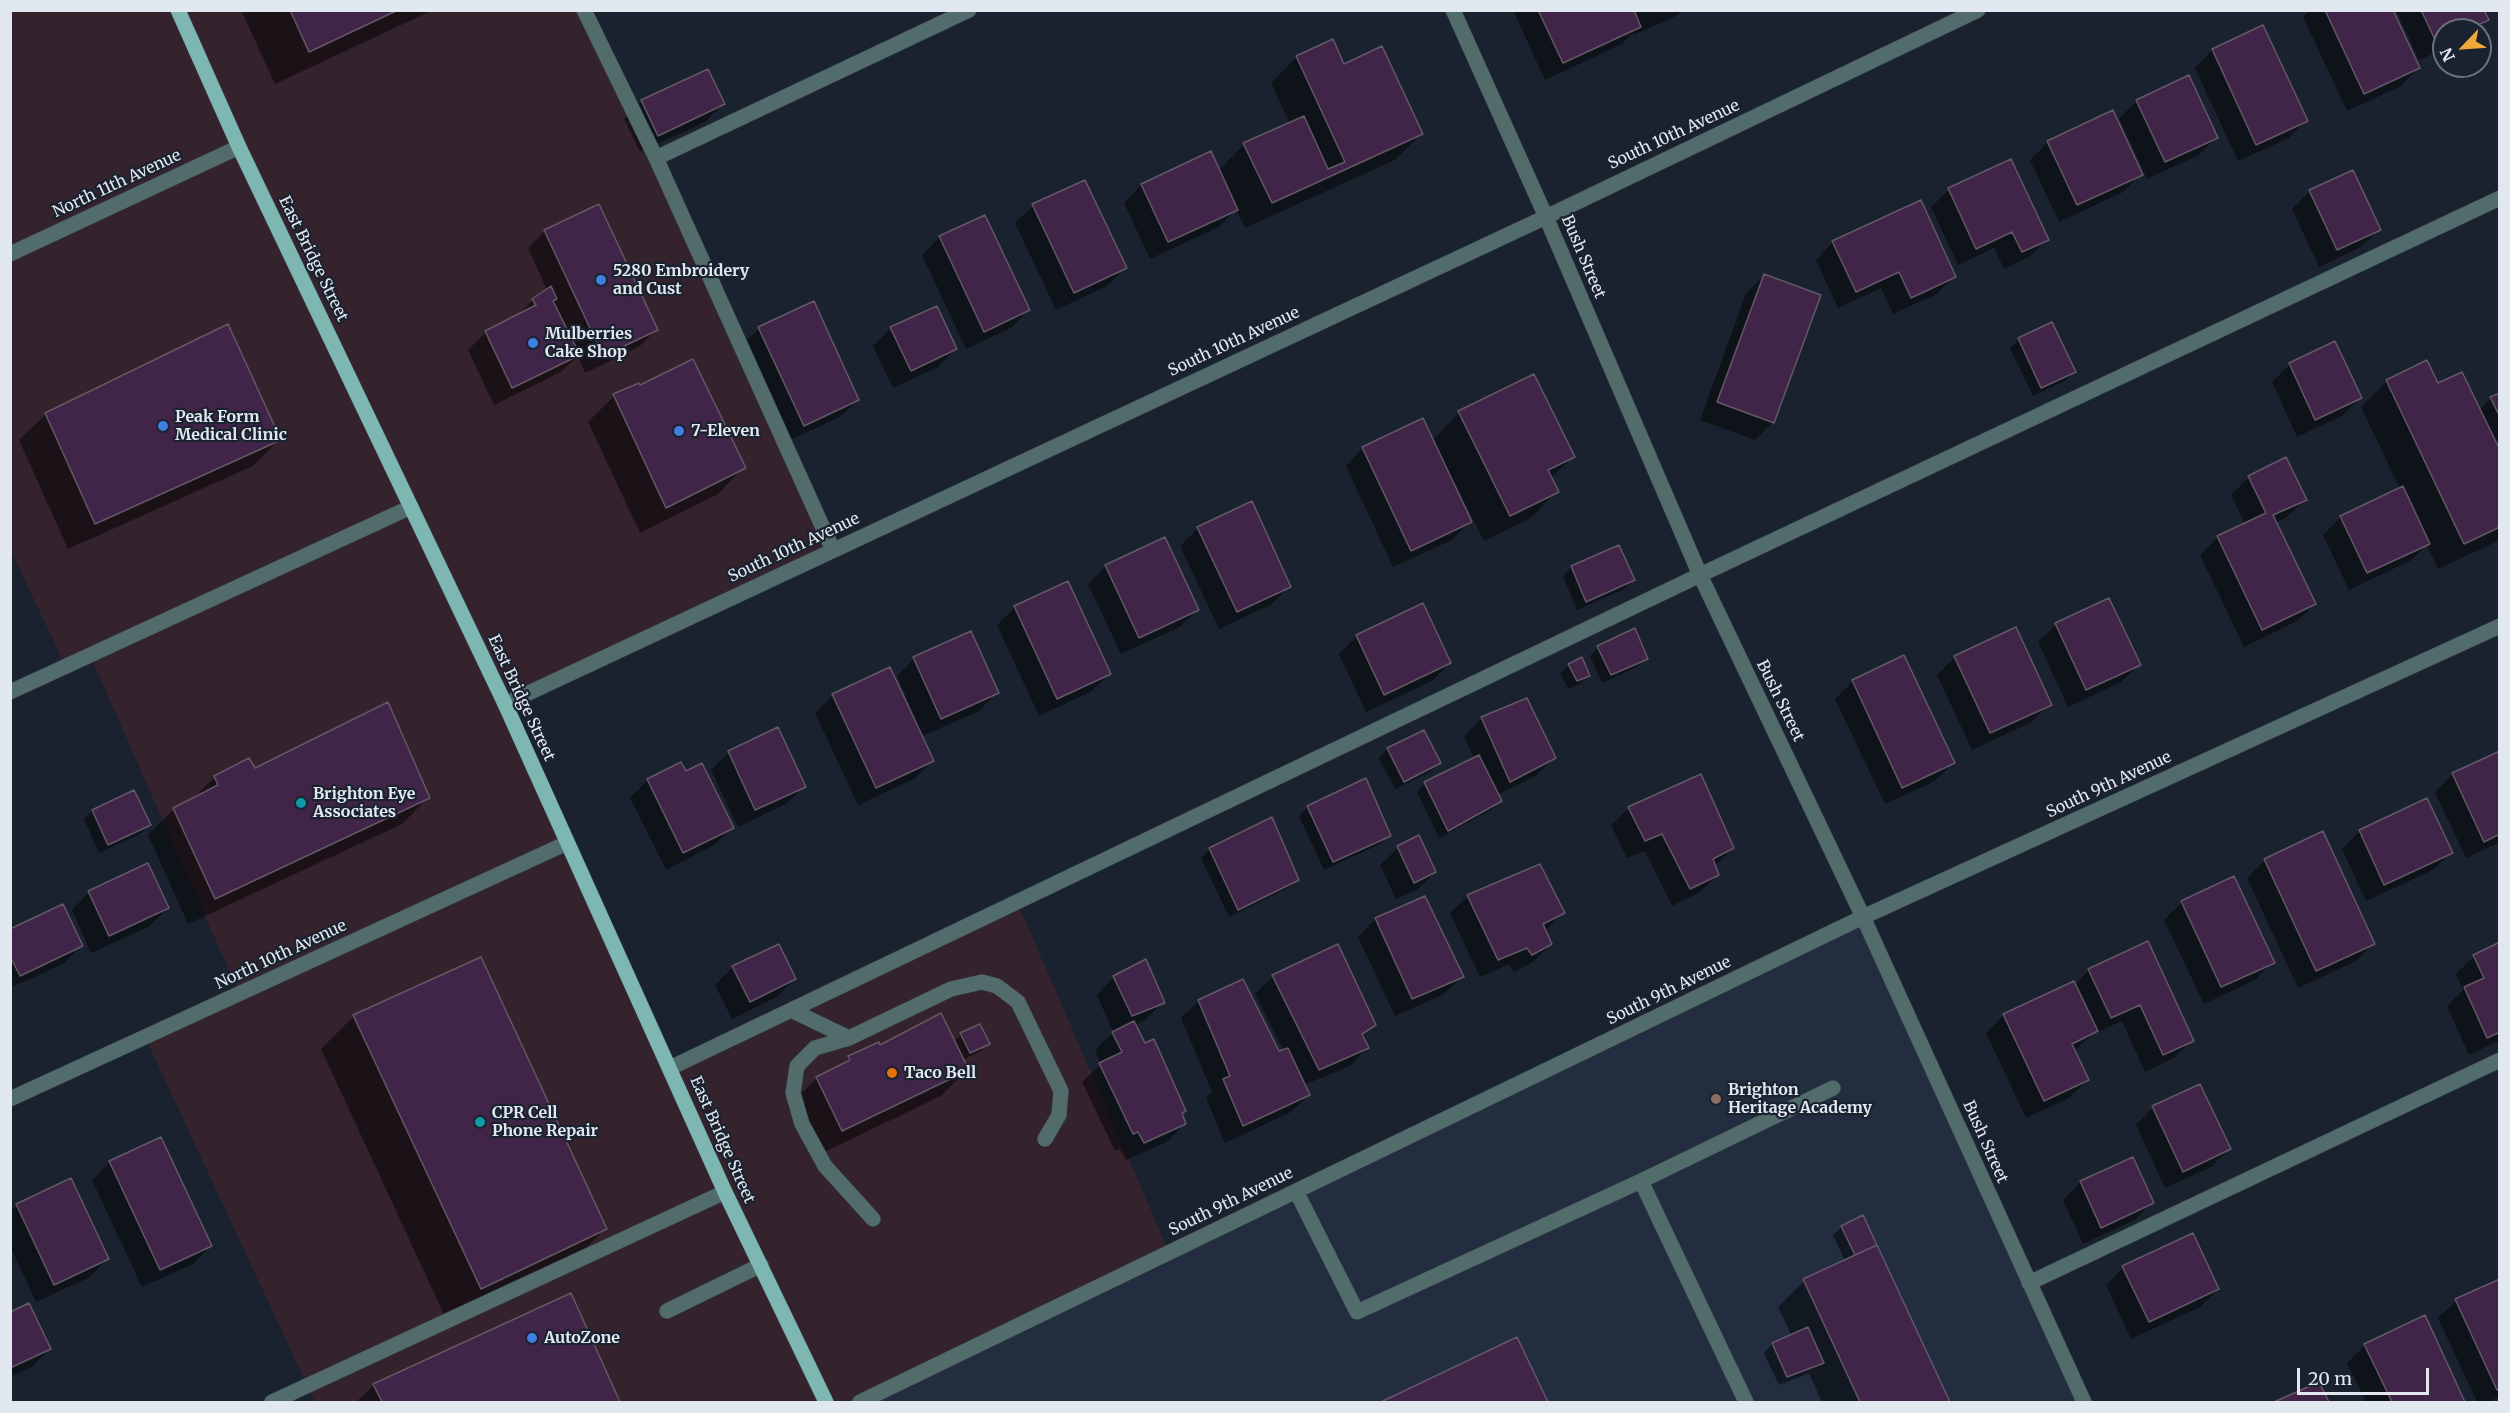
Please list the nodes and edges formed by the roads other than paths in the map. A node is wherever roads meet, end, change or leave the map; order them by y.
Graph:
1 (178, 10) edge
2 (584, 10) edge
3 (969, 10) edge
4 (1453, 10) edge
5 (1978, 10) edge
6 (240, 147) junction
7 (656, 158) junction
8 (2499, 198) edge
9 (1546, 217) junction
10 (10, 254) edge
11 (411, 507) junction
12 (833, 550) junction
13 (1700, 575) junction
14 (2499, 626) edge
15 (10, 692) edge
16 (505, 704) junction
17 (567, 843) junction
18 (1863, 917) junction
19 (791, 1010) junction
20 (849, 1038) junction
21 (2499, 1060) edge
22 (670, 1068) junction
23 (1833, 1089) dead end
24 (10, 1099) edge
25 (1045, 1139) dead end
26 (1641, 1180) junction
27 (1296, 1191) junction
28 (725, 1192) junction
29 (873, 1220) dead end
30 (761, 1265) junction
31 (2029, 1283) junction
32 (667, 1311) dead end
33 (272, 1402) edge
34 (826, 1402) edge
35 (860, 1402) edge
36 (1746, 1402) edge
37 (2084, 1402) edge

1 - 6 main road, East Bridge Street
2 - 7 street
3 - 7 street
4 - 9 street, Bush Street
5 - 9 street, South 10th Avenue
6 - 10 street, North 11th Avenue
6 - 11 main road, East Bridge Street
7 - 12 street
8 - 13 street
9 - 12 street, South 10th Avenue
9 - 13 street, Bush Street
11 - 15 street
11 - 16 main road, East Bridge Street
12 - 16 street, South 10th Avenue
13 - 18 street, Bush Street
13 - 19 street
14 - 18 street, South 9th Avenue
16 - 17 main road, East Bridge Street
17 - 22 main road, East Bridge Street
17 - 24 street, North 10th Avenue
18 - 27 street, South 9th Avenue
18 - 31 street, Bush Street
19 - 20 street
19 - 22 street
20 - 25 street
20 - 29 street
21 - 31 street
22 - 28 main road, East Bridge Street
23 - 26 street
26 - 27 street
26 - 36 street
27 - 35 street, South 9th Avenue
28 - 30 main road, East Bridge Street
28 - 33 street
30 - 32 street
30 - 34 main road, East Bridge Street
31 - 37 street, Bush Street

